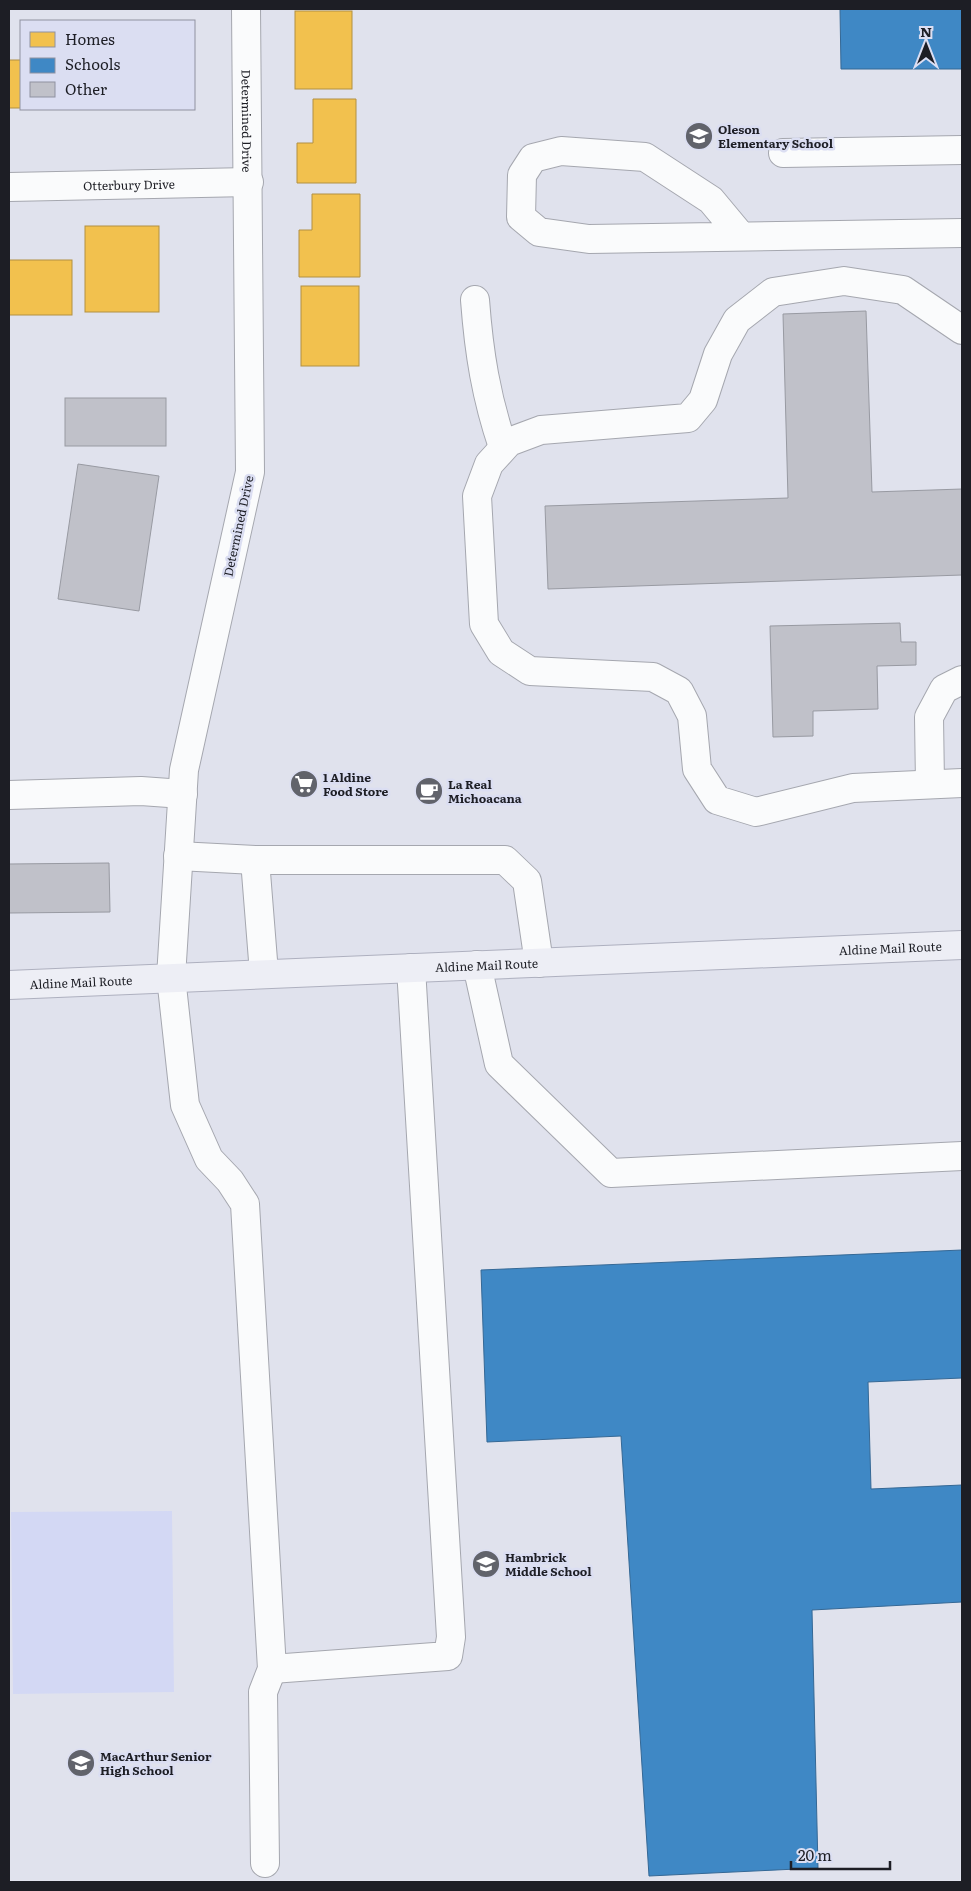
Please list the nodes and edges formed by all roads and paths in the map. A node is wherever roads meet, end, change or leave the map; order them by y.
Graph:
1 (246, 9) edge
2 (962, 150) edge
3 (782, 153) dead end
4 (249, 182) junction
5 (9, 187) edge
6 (962, 233) edge
7 (741, 236) junction
8 (475, 300) dead end
9 (962, 330) edge
10 (503, 448) junction
11 (962, 680) edge
12 (962, 783) edge
13 (930, 784) junction
14 (182, 794) junction
15 (9, 795) edge
16 (178, 856) junction
17 (254, 860) junction
18 (962, 945) edge
19 (540, 963) junction
20 (477, 965) junction
21 (411, 968) junction
22 (264, 972) junction
23 (171, 978) junction
24 (9, 985) edge
25 (962, 1156) edge
26 (272, 1669) junction
27 (266, 1863) dead end

1 - 4 street, Determined Drive
2 - 3 street
4 - 5 street, Otterbury Drive
4 - 14 street, Determined Drive
6 - 7 street
7 - 7 street
8 - 10 street
9 - 10 street
10 - 13 street
11 - 13 street
12 - 13 street
14 - 15 street
14 - 16 street, Determined Drive
16 - 17 street
16 - 23 street, Determined Drive
17 - 19 street
17 - 22 street
18 - 19 main road, Aldine Mail Route
19 - 20 main road, Aldine Mail Route
20 - 21 main road, Aldine Mail Route
20 - 25 street
21 - 22 main road, Aldine Mail Route
21 - 26 street
22 - 23 main road, Aldine Mail Route
23 - 24 main road, Aldine Mail Route
23 - 26 street, Determined Drive
26 - 27 street

